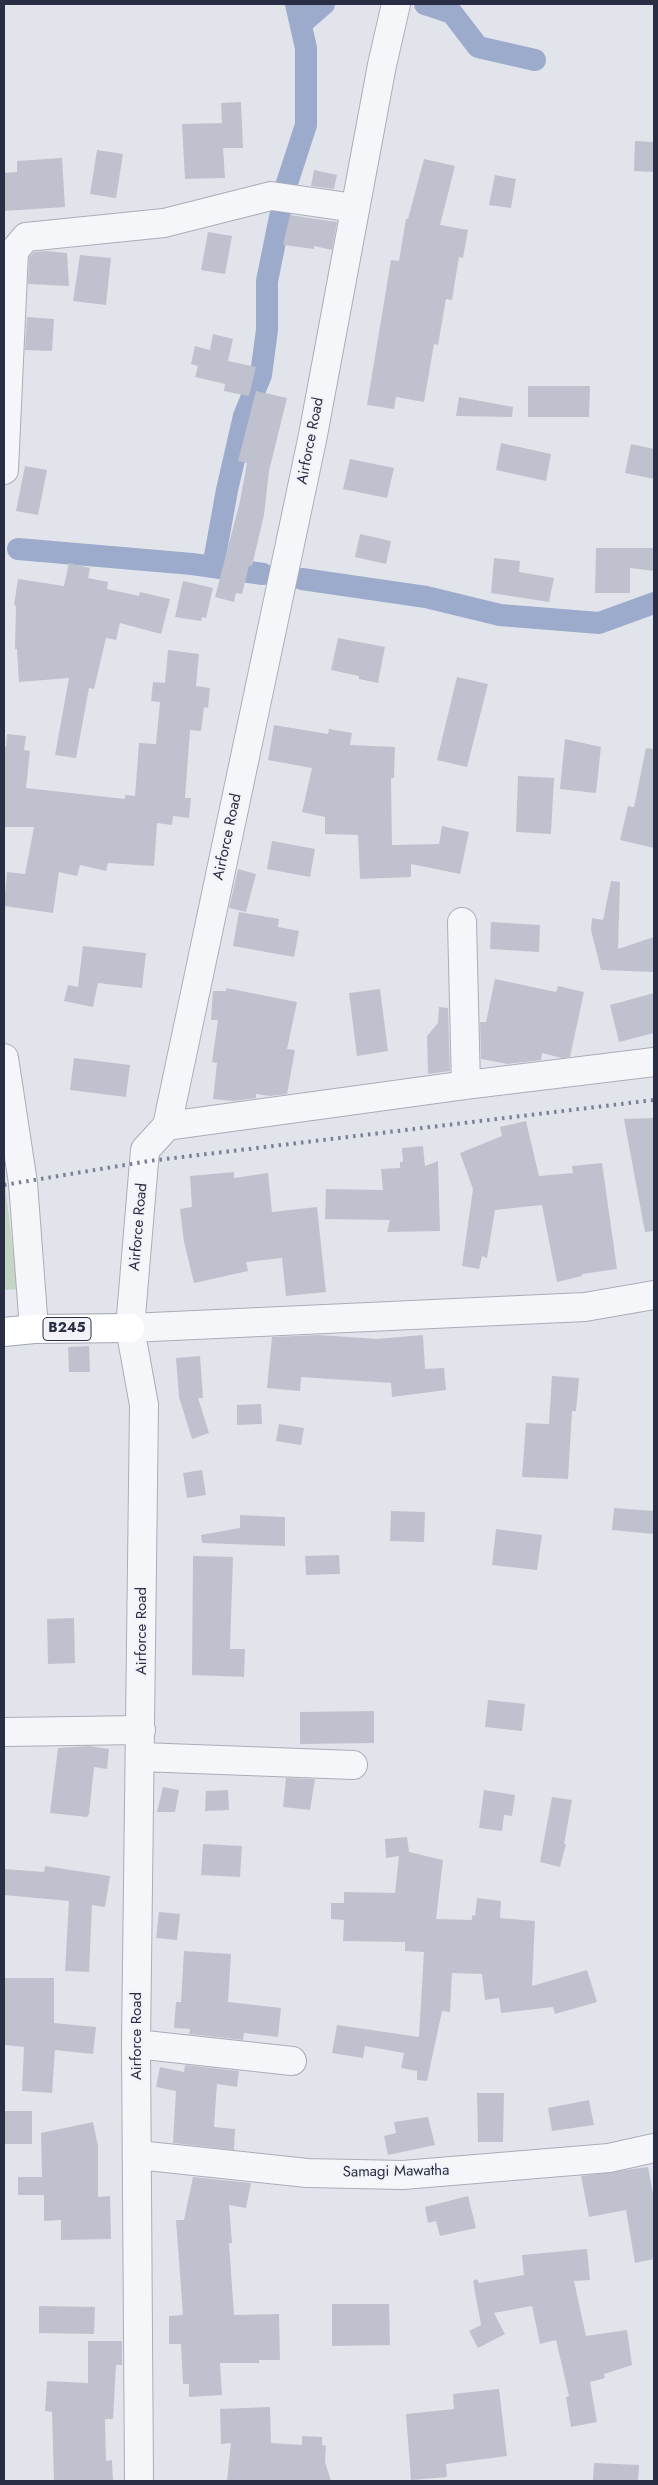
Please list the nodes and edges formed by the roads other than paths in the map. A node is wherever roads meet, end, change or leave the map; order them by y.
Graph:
1 (396, 7) edge
2 (355, 208) junction
3 (4, 470) edge
4 (462, 922) dead end
5 (4, 1058) edge
6 (654, 1062) edge
7 (466, 1085) junction
8 (166, 1126) junction
9 (654, 1295) edge
10 (130, 1328) junction
11 (34, 1329) junction
12 (4, 1332) edge
13 (141, 1730) junction
14 (4, 1732) edge
15 (141, 1757) junction
16 (353, 1765) dead end
17 (136, 2044) junction
18 (292, 2061) dead end
19 (654, 2148) edge
20 (138, 2155) junction
21 (139, 2481) edge

1 - 2 street, Airforce Road
2 - 3 street
2 - 8 street, Airforce Road
4 - 7 street
5 - 11 street
6 - 7 street
7 - 8 street
8 - 10 street, Airforce Road
9 - 10 street
10 - 11 main road, B245
10 - 13 street, Airforce Road
11 - 12 main road, B245
13 - 14 street
13 - 15 street, Airforce Road
15 - 16 street
15 - 17 street, Airforce Road
17 - 18 street
17 - 20 street, Airforce Road
19 - 20 street, Samagi Mawatha
20 - 21 street, Airforce Road

